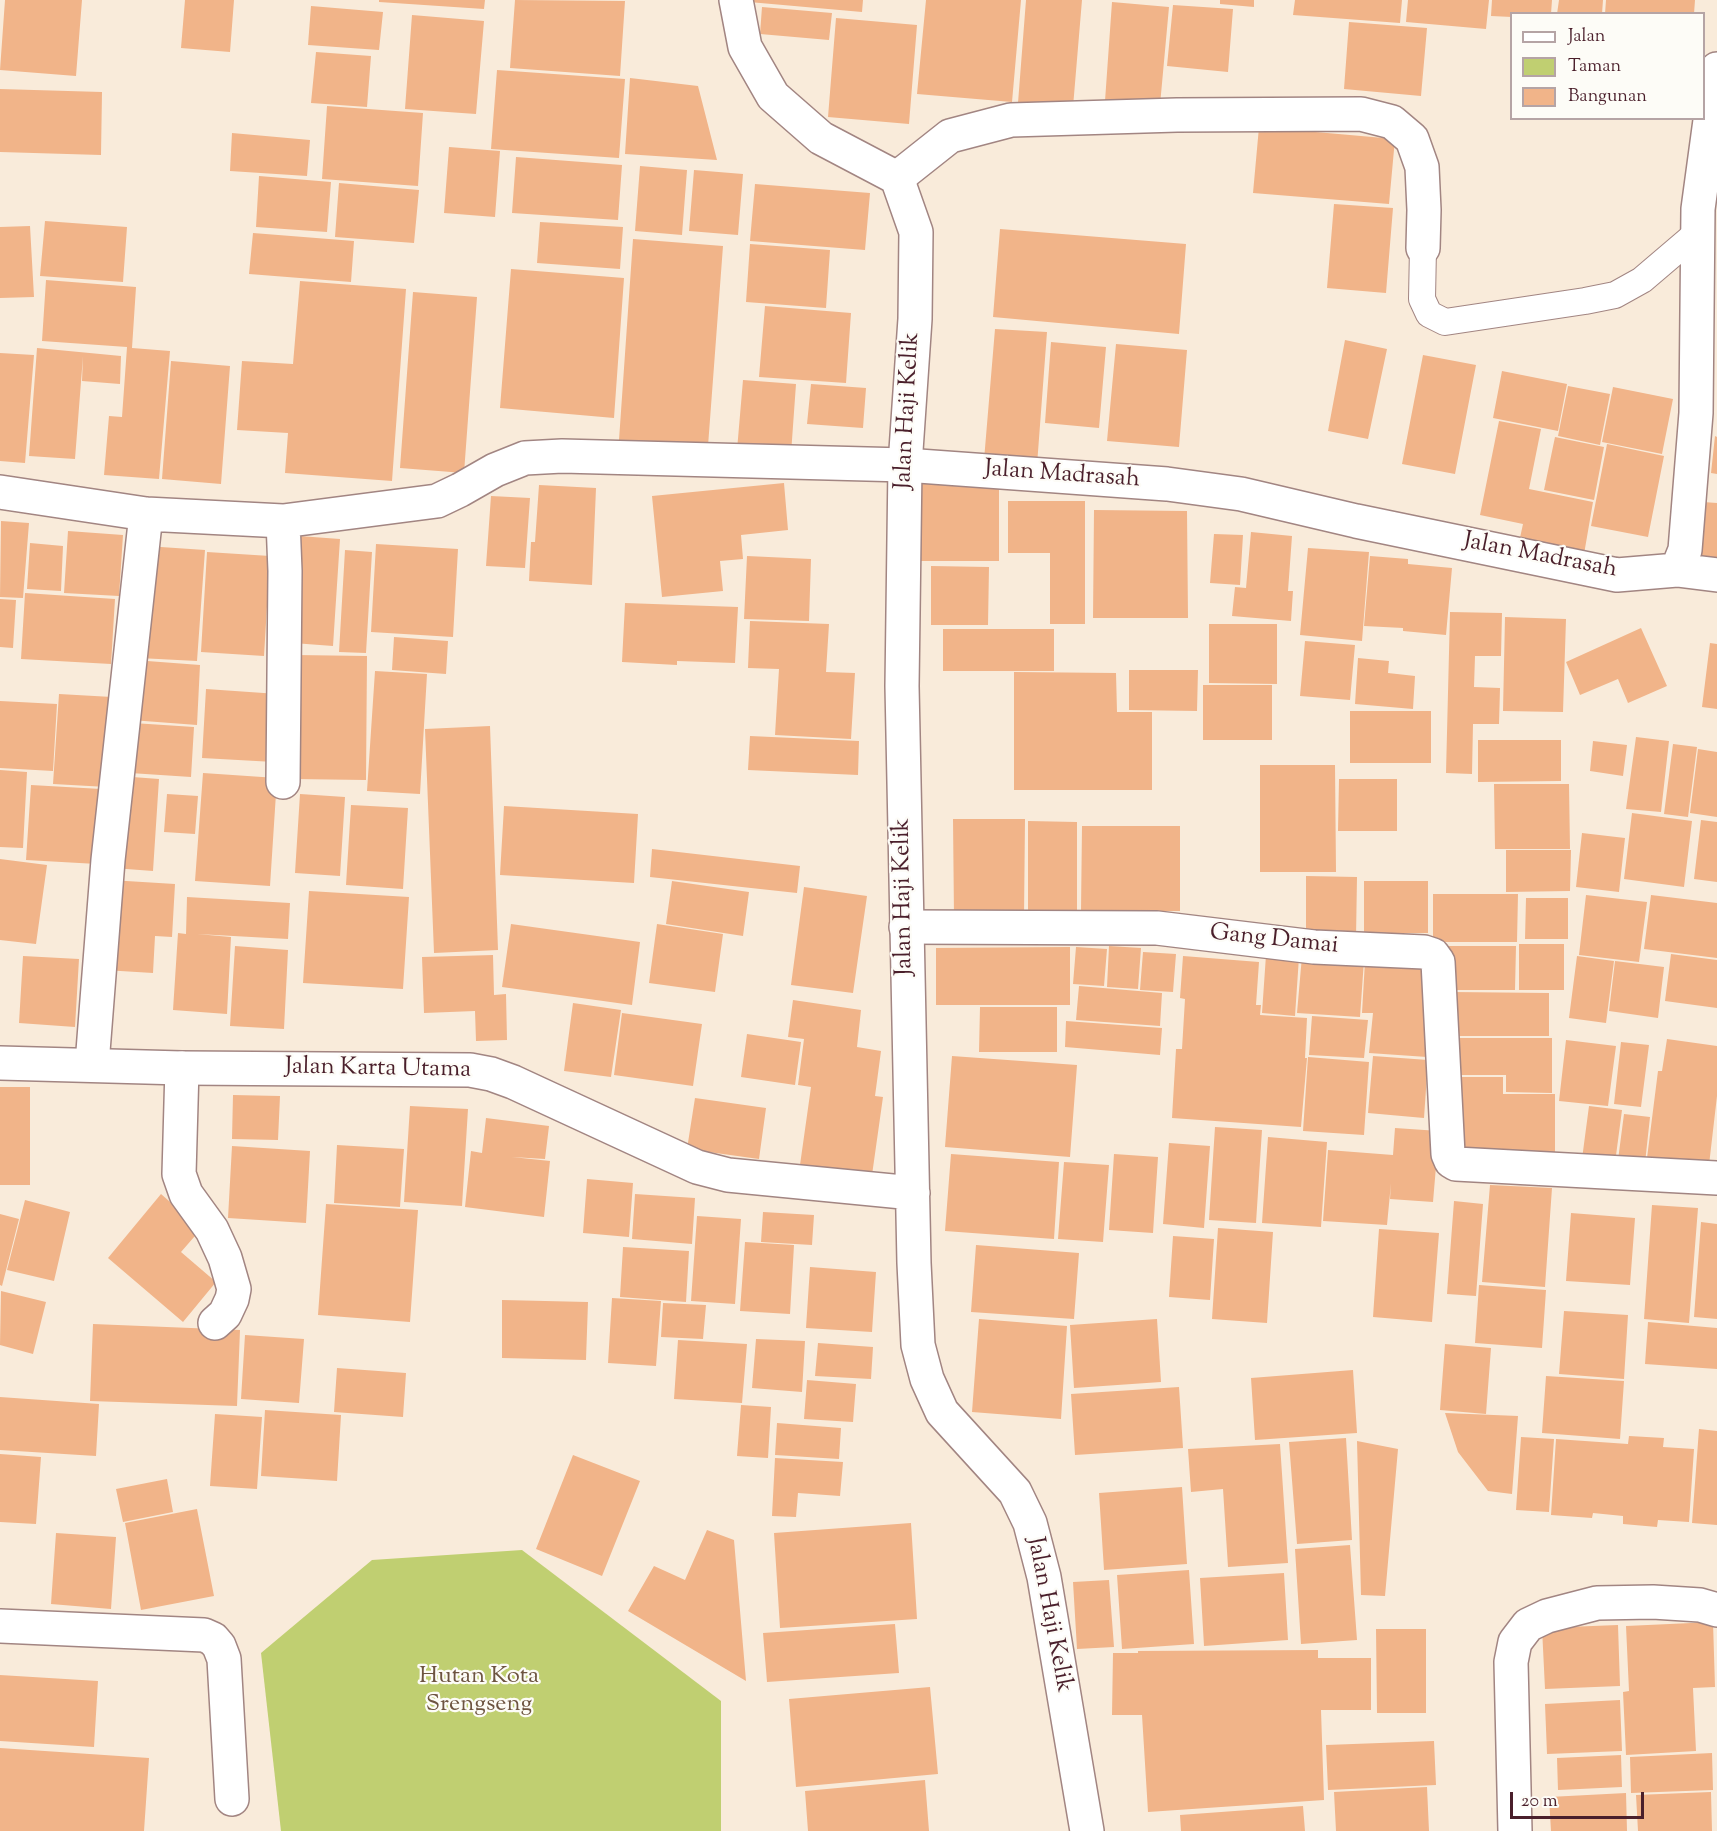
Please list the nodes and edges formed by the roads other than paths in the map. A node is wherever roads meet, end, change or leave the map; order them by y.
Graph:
1 (736, 0) edge
2 (1717, 69) edge
3 (897, 178) junction
4 (1696, 234) junction
5 (1423, 248) joint
6 (905, 465) junction
7 (0, 492) edge
8 (146, 514) junction
9 (283, 521) junction
10 (1677, 570) junction
11 (1717, 575) edge
12 (283, 783) dead end
13 (906, 927) junction
14 (0, 1064) edge
15 (92, 1064) junction
16 (182, 1068) junction
17 (1717, 1178) edge
18 (913, 1193) junction
19 (215, 1323) dead end
20 (1717, 1610) edge
21 (0, 1626) edge
22 (232, 1799) dead end
23 (1087, 1831) edge
24 (1515, 1831) edge

1 - 3 street
2 - 4 street
3 - 5 street
3 - 6 street, Jalan Haji Kelik
4 - 5 lane
4 - 10 street
6 - 9 street, Jalan Madrasah
6 - 10 street, Jalan Madrasah
6 - 13 street, Jalan Haji Kelik
7 - 8 street, Jalan Madrasah
8 - 9 street, Jalan Madrasah
8 - 15 street
9 - 12 street
10 - 11 street, Jalan Madrasah
13 - 17 street, Gang Damai
13 - 18 street, Jalan Haji Kelik
14 - 15 street, Jalan Karta Utama
15 - 16 street, Jalan Karta Utama
16 - 18 street, Jalan Karta Utama
16 - 19 street
18 - 23 street, Jalan Haji Kelik
20 - 24 street
21 - 22 street

